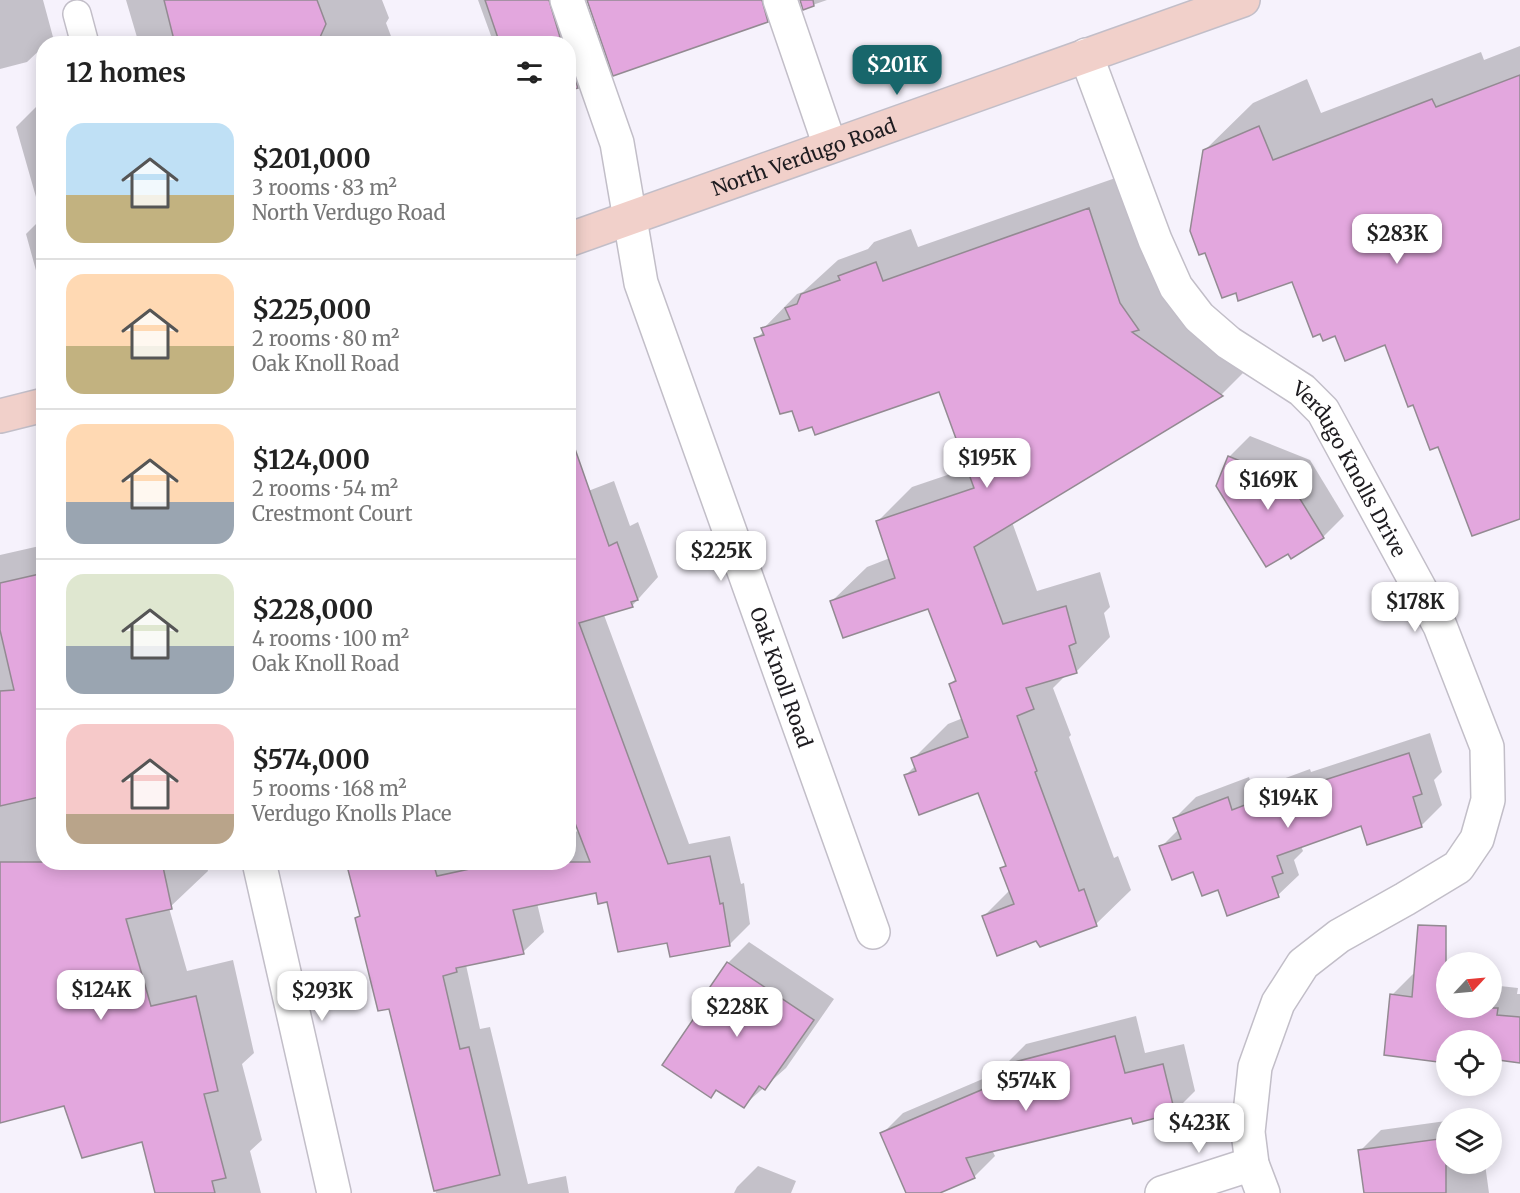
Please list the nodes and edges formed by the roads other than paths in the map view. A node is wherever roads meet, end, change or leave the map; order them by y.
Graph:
1 (567, 0) edge
2 (780, 0) edge
3 (1243, 0) edge
4 (77, 14) dead end
5 (83, 36) edge
6 (1086, 55) junction
7 (830, 146) junction
8 (630, 217) junction
9 (576, 237) edge
10 (36, 407) edge
11 (0, 416) edge
12 (261, 870) edge
13 (873, 932) dead end
14 (1257, 1178) edge
15 (334, 1193) edge
16 (1162, 1193) edge

1 - 8 street, Oak Knoll Road
2 - 7 street
3 - 6 main road, North Verdugo Road
4 - 5 lane
6 - 7 main road, North Verdugo Road
6 - 14 street, Verdugo Knolls Drive
7 - 8 main road, North Verdugo Road
8 - 9 main road, North Verdugo Road
8 - 13 street, Oak Knoll Road
10 - 11 main road
12 - 15 street
14 - 16 street

